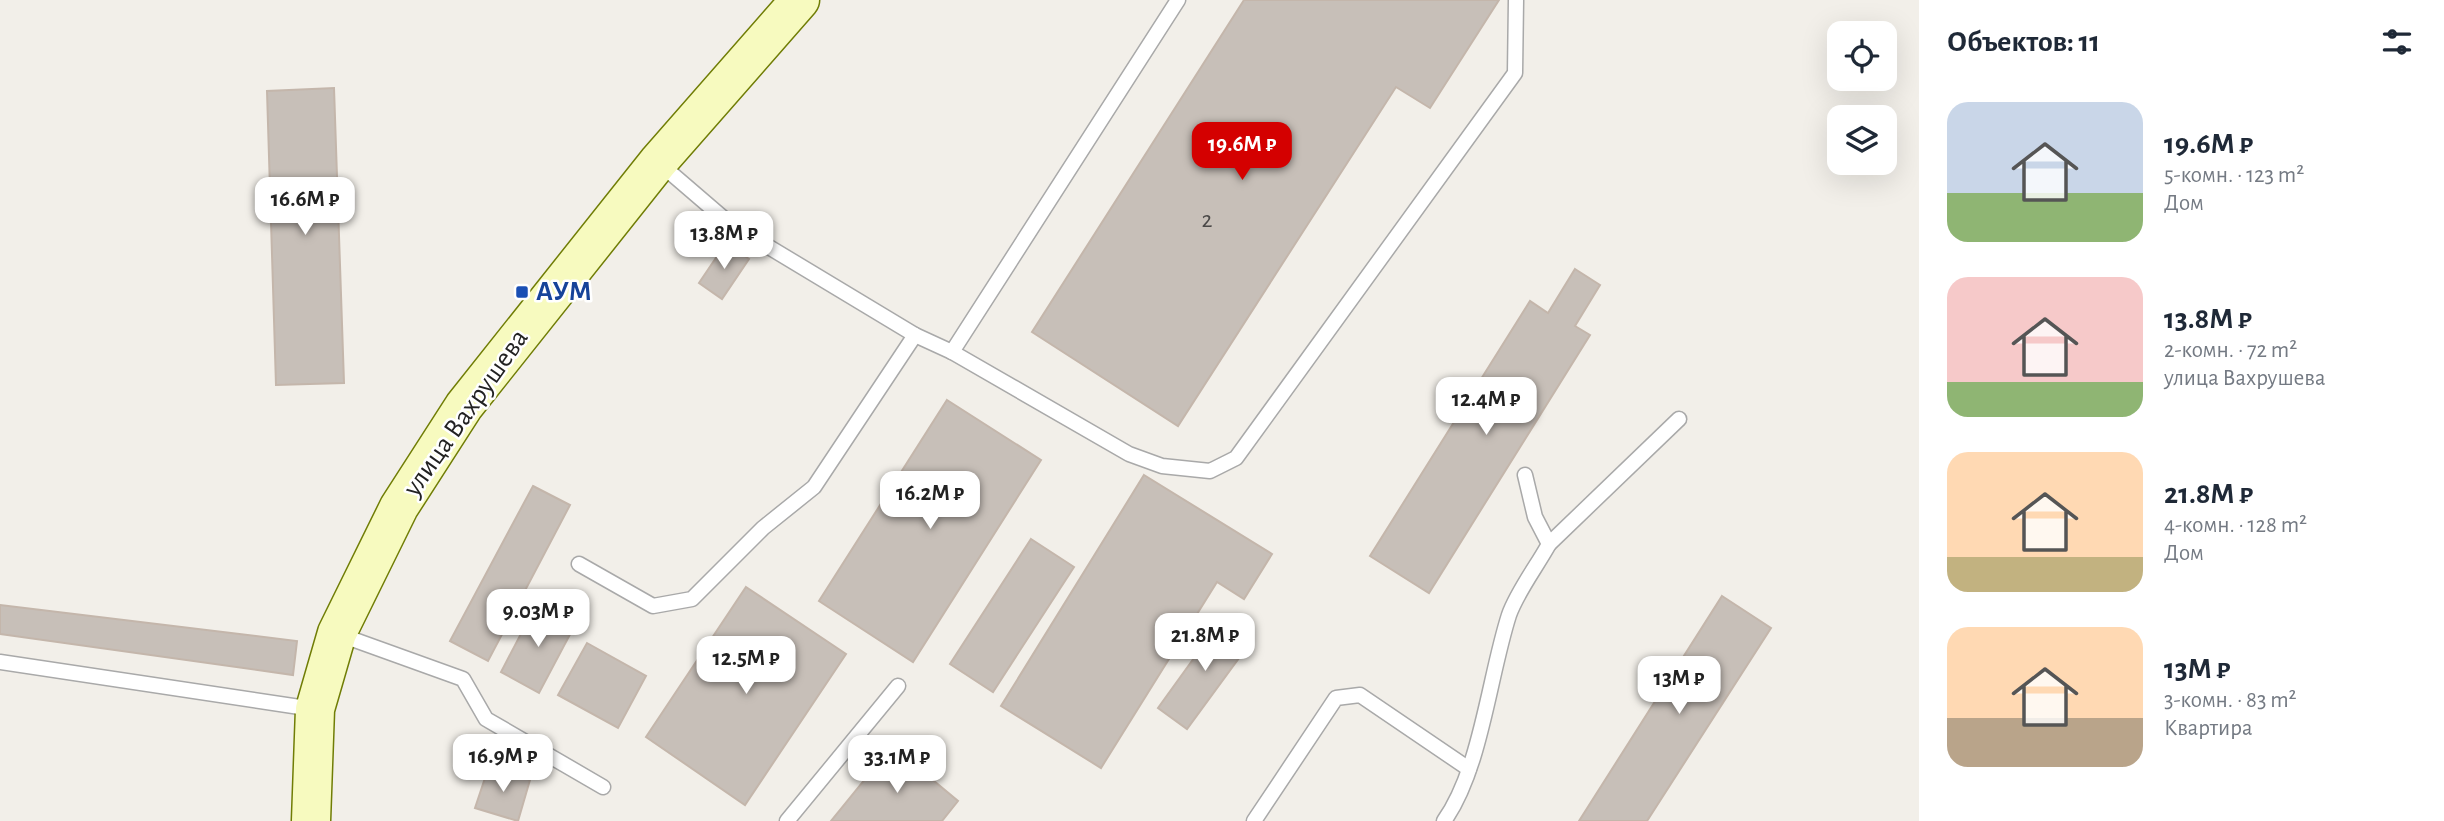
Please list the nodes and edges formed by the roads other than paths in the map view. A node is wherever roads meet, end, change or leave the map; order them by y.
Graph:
1 (800, 0) edge
2 (1178, 0) edge
3 (1516, 0) edge
4 (658, 162) junction
5 (915, 335) junction
6 (952, 352) junction
7 (1679, 419) dead end
8 (1525, 475) dead end
9 (1549, 544) junction
10 (579, 564) dead end
11 (337, 633) junction
12 (0, 662) edge
13 (898, 686) dead end
14 (315, 709) junction
15 (1469, 769) junction
16 (603, 787) dead end
17 (311, 821) edge
18 (787, 821) edge
19 (1254, 821) edge
20 (1444, 821) edge

1 - 4 main road, улица Вахрушева
2 - 6 lane
3 - 6 lane
4 - 5 lane
4 - 11 main road, улица Вахрушева
5 - 6 lane
5 - 10 lane
7 - 9 lane
8 - 9 lane
9 - 15 lane
11 - 14 main road, улица Вахрушева
11 - 16 lane
12 - 14 lane
13 - 18 lane
14 - 17 main road, улица Вахрушева
15 - 19 lane
15 - 20 lane

